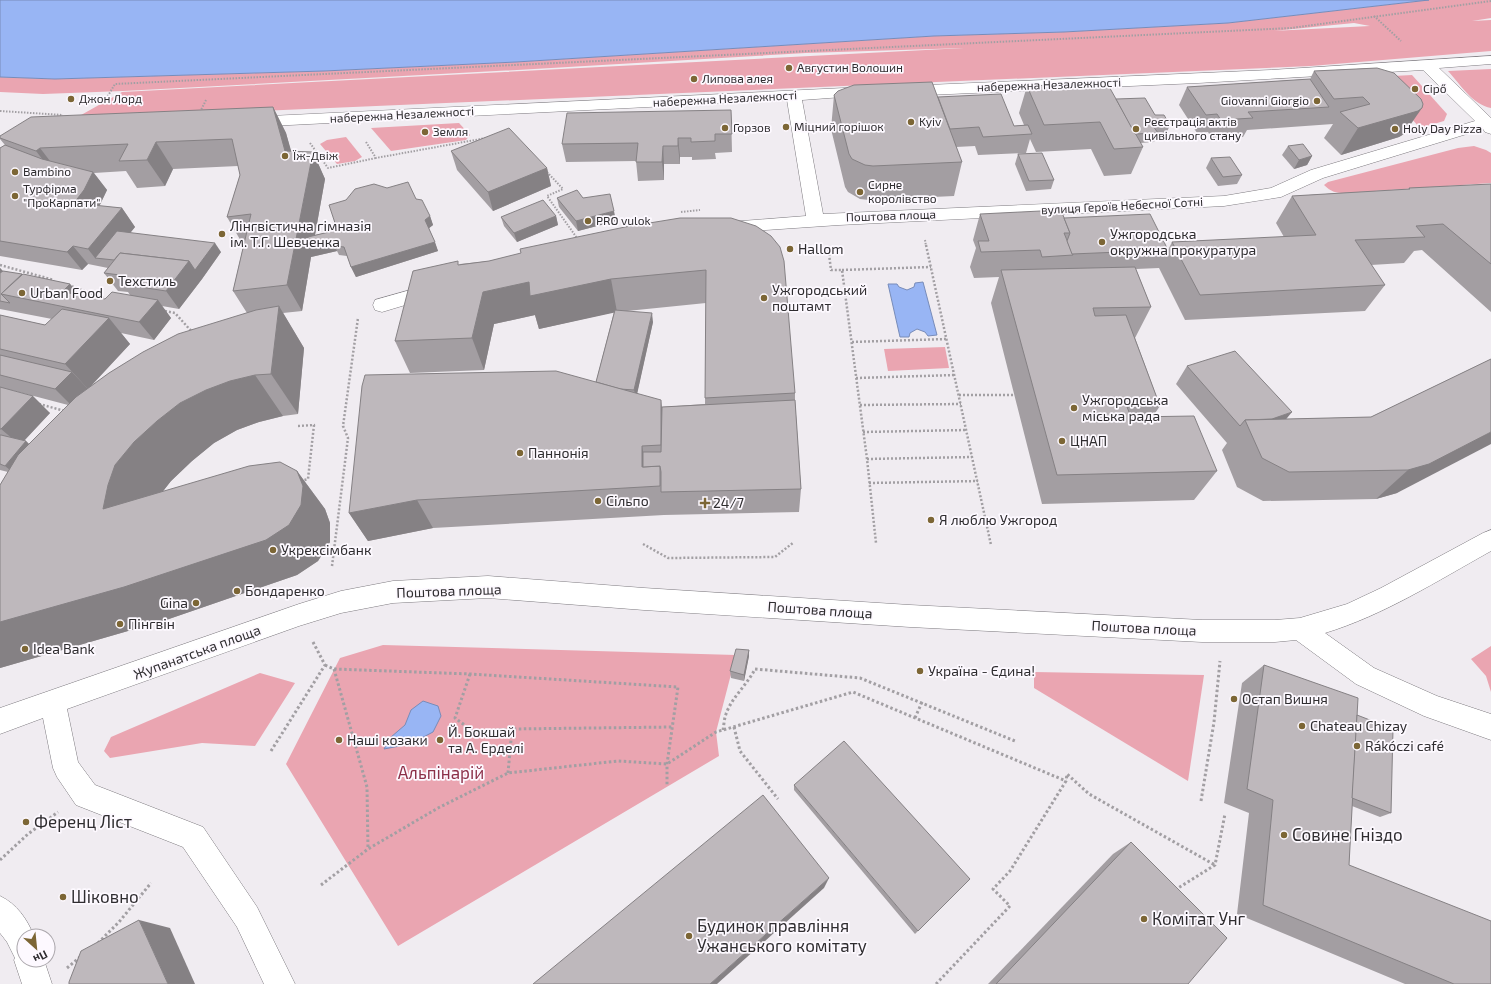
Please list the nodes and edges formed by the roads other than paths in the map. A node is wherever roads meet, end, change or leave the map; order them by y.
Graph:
1 (1491, 60) edge
2 (1427, 65) junction
3 (794, 95) junction
4 (194, 124) edge
5 (1489, 125) edge
6 (1275, 193) junction
7 (1306, 197) edge
8 (968, 213) joint
9 (815, 220) junction
10 (708, 228) edge
11 (448, 285) edge
12 (382, 305) dead end
13 (1491, 540) edge
14 (341, 602) joint
15 (1300, 629) junction
16 (53, 703) junction
17 (0, 721) edge
18 (1491, 727) edge
19 (0, 911) edge
20 (16, 930) edge
21 (38, 968) edge
22 (49, 978) edge
23 (280, 984) edge

1 - 2 street, набережна Незалежності
2 - 3 street, набережна Незалежності
2 - 5 street
3 - 4 street, набережна Незалежності
3 - 9 street
5 - 6 street, вулиця Героїв Небесної Сотні
6 - 7 street, вулиця Героїв Небесної Сотні
6 - 8 street, вулиця Героїв Небесної Сотні
8 - 9 street, Поштова площа
9 - 10 street, Поштова площа
11 - 12 street
13 - 15 street, Поштова площа
14 - 15 street, Поштова площа
14 - 16 street, Жупанатська площа
15 - 18 street
16 - 17 street, Жупанатська площа
16 - 23 street
19 - 20 street
21 - 22 street

